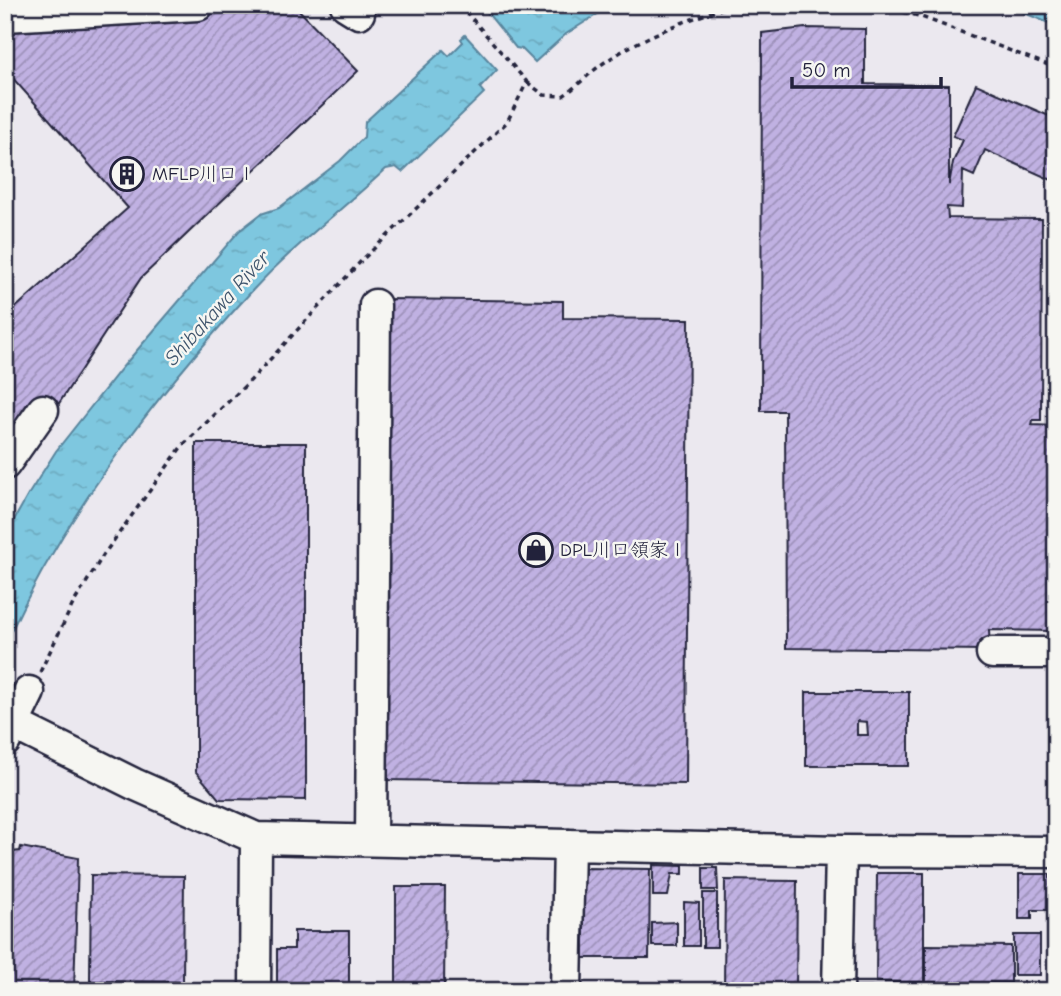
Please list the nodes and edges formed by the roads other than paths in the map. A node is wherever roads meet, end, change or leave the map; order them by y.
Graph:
1 (198, 5) edge
2 (5, 16) edge
3 (374, 305) dead end
4 (43, 410) dead end
5 (5, 464) edge
6 (992, 653) dead end
7 (1056, 653) edge
8 (29, 692) road end
9 (8, 729) edge
10 (256, 838) junction
11 (371, 840) junction
12 (569, 845) junction
13 (841, 851) junction
14 (1056, 852) edge
15 (255, 991) edge
16 (566, 991) edge
17 (838, 991) edge

1 - 2 street
3 - 11 street
4 - 5 street
6 - 7 street
8 - 9 street
9 - 10 street
10 - 11 street
10 - 15 street
11 - 12 street
12 - 13 street
12 - 16 street
13 - 14 street
13 - 17 street

